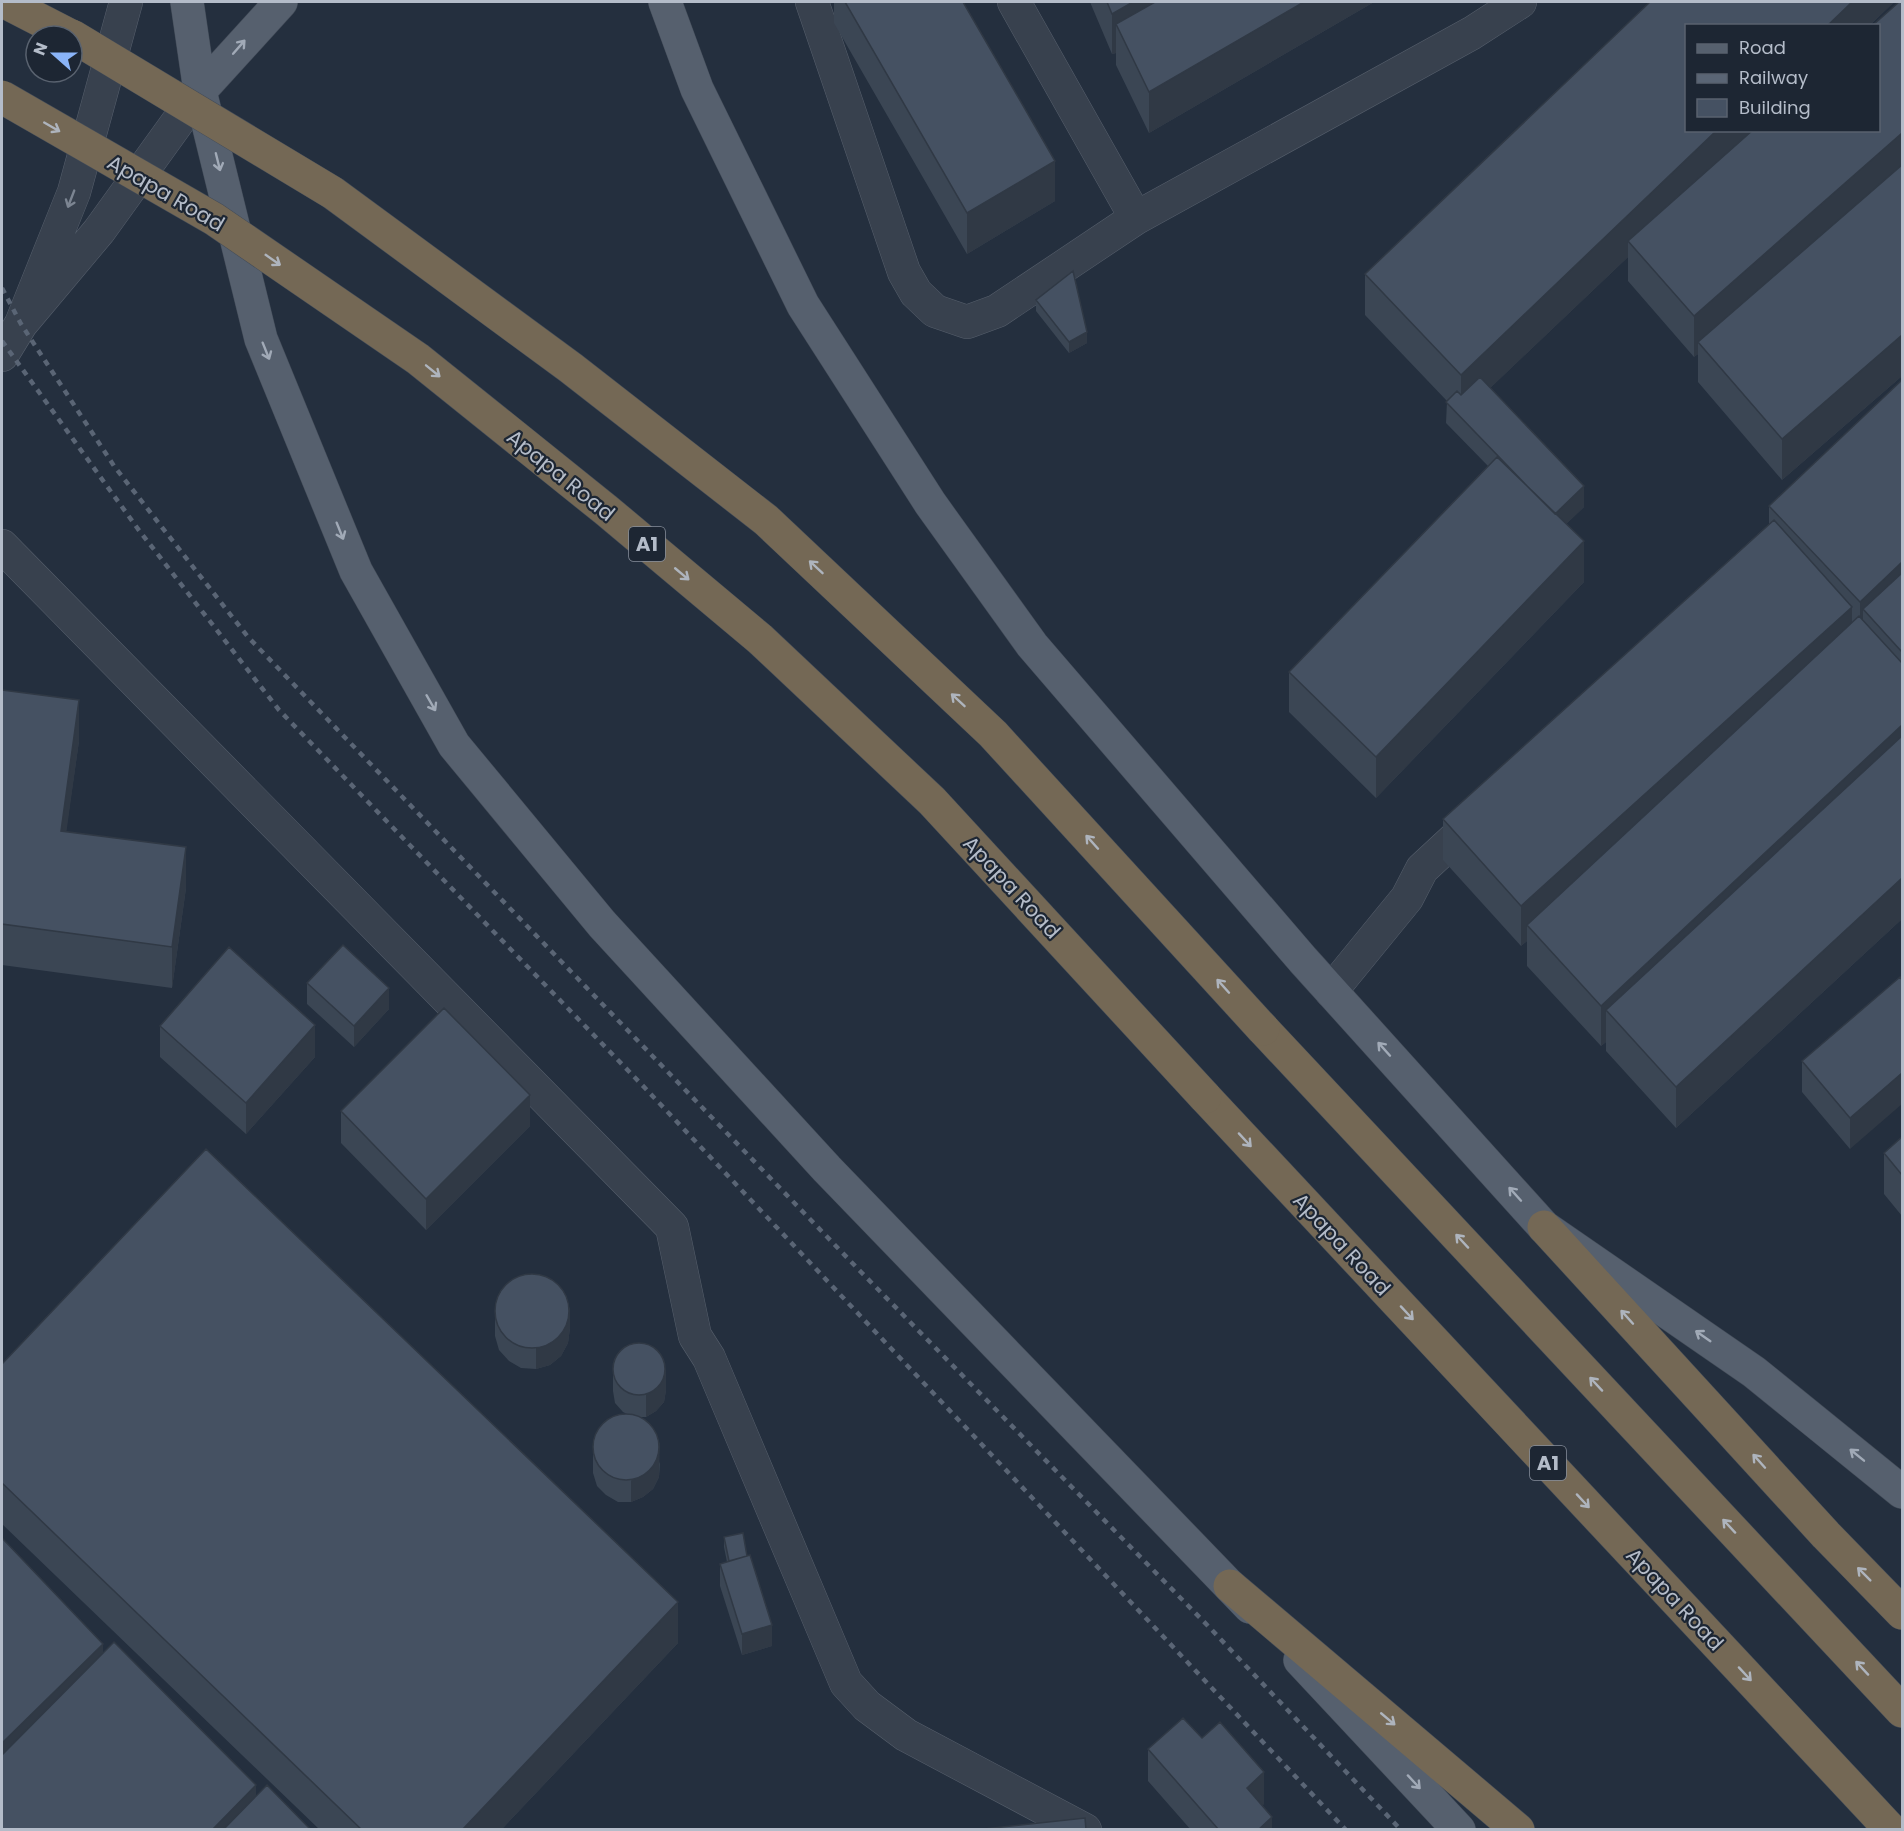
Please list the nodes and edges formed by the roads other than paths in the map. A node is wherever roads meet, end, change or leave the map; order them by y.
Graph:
1 (5, 2) edge
2 (126, 2) edge
3 (187, 2) edge
4 (281, 2) edge
5 (665, 2) edge
6 (812, 2) edge
7 (1014, 2) edge
8 (1520, 2) edge
9 (48, 24) edge
10 (84, 43) edge
11 (200, 91) junction
12 (2, 97) edge
13 (1136, 218) junction
14 (21, 324) junction
15 (2, 355) edge
16 (2, 546) edge
17 (1500, 796) edge
18 (1331, 991) junction
19 (1544, 1227) junction
20 (1902, 1492) edge
21 (1230, 1586) junction
22 (1902, 1613) edge
23 (1902, 1711) edge
24 (1514, 1825) edge
25 (1085, 1830) edge
26 (1459, 1830) edge
27 (1891, 1830) edge

1 - 9 highway
2 -> 14 street
3 - 11 main road
11 -> 4 main road
5 - 18 main road
6 - 13 street
7 - 13 street
8 - 13 street
23 -> 10 highway, bridge
11 - 14 street
11 -> 21 main road
12 -> 27 highway, Apapa Road / A1, bridge
14 - 15 street
16 - 25 street
17 - 18 street
19 -> 18 main road
20 -> 19 main road
22 -> 19 highway
21 -> 24 highway
21 -> 26 main road

